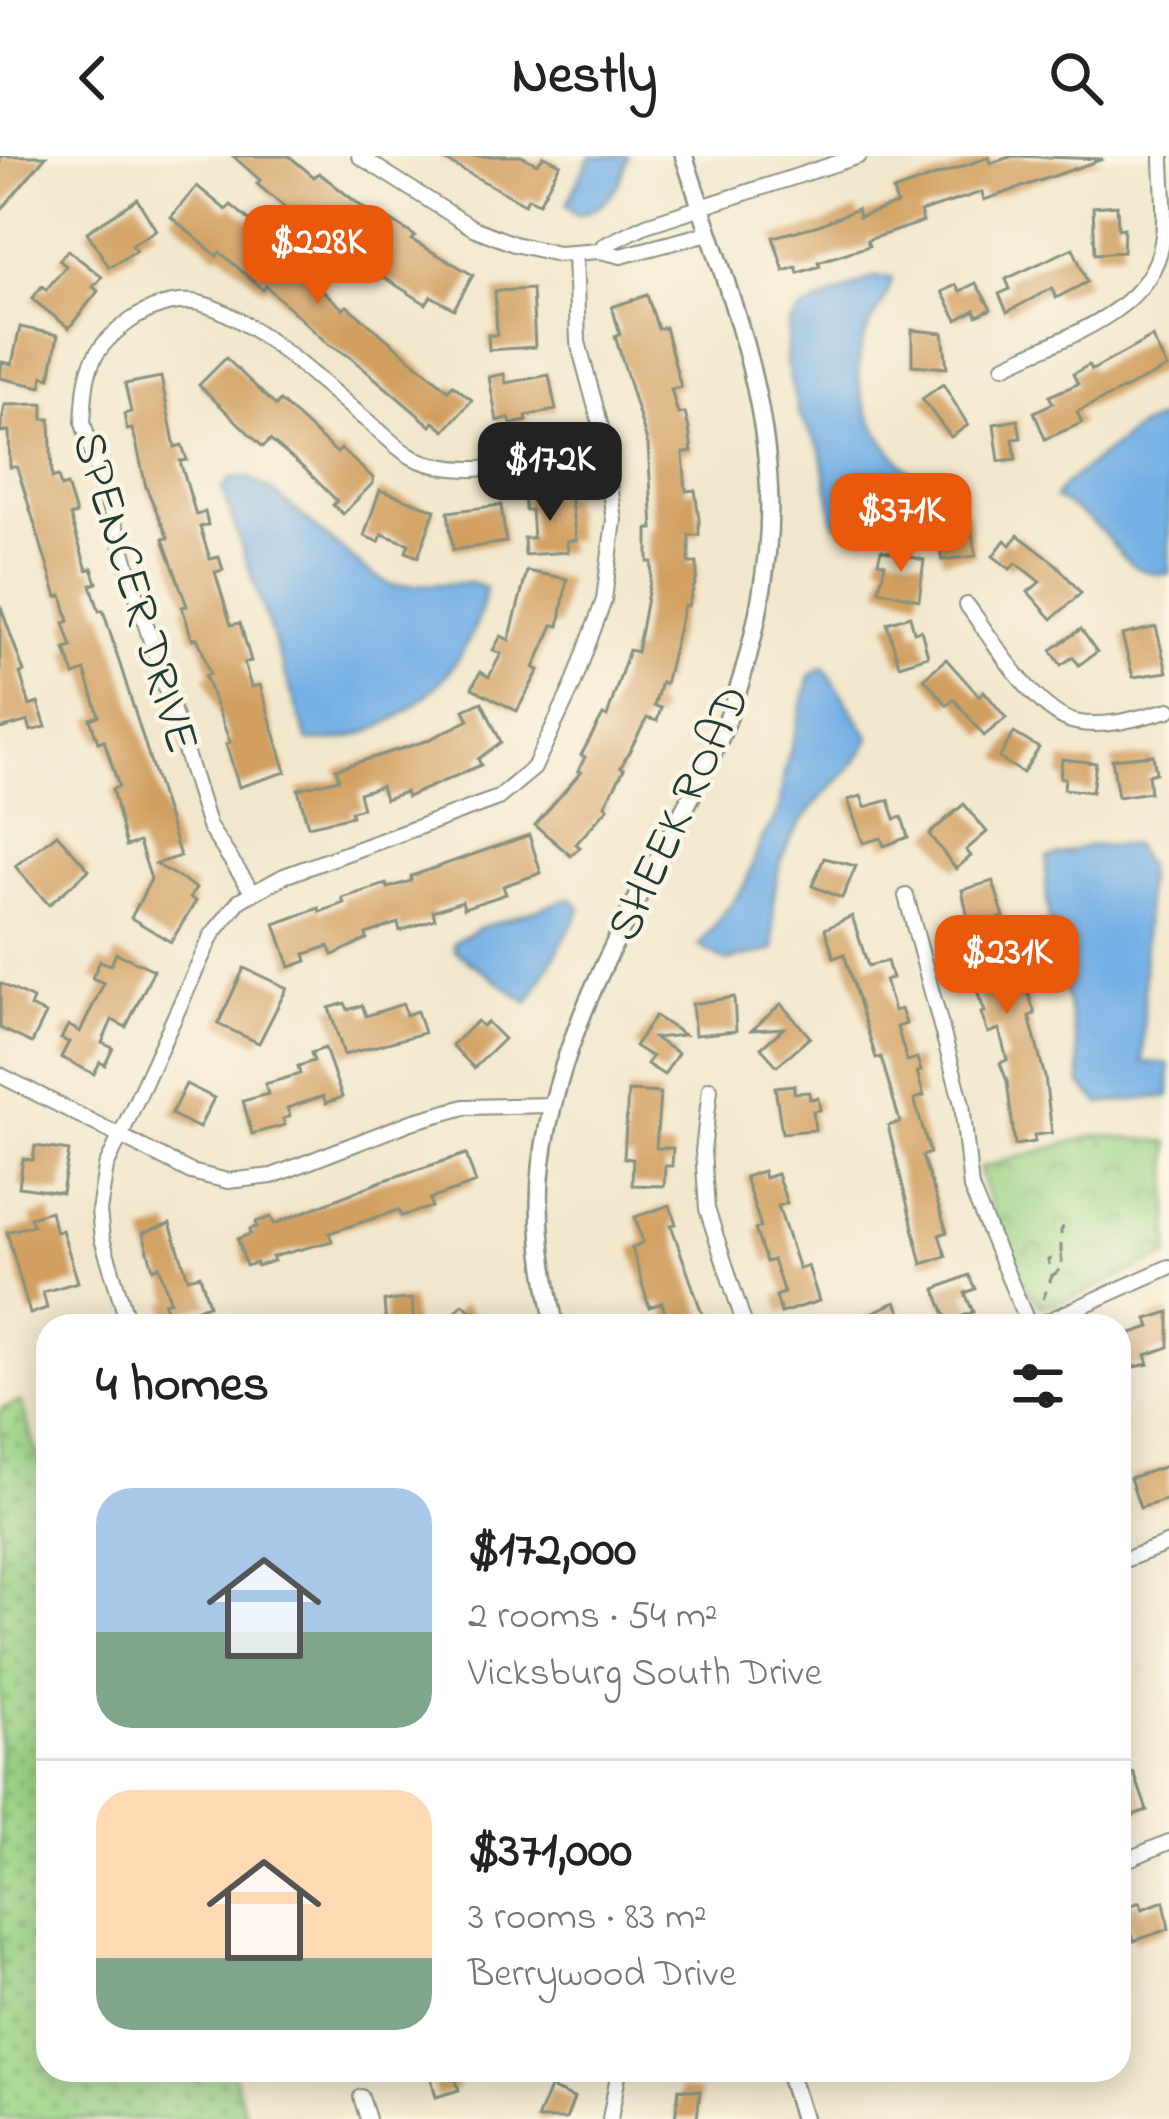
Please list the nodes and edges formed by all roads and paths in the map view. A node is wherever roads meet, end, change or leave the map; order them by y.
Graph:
1 (359, 156) edge
2 (684, 156) edge
3 (859, 156) edge
4 (1162, 156) edge
5 (700, 208) junction
6 (709, 233) junction
7 (600, 251) junction
8 (575, 253) junction
9 (1164, 256) edge
10 (1004, 366) dead end
11 (604, 446) junction
12 (967, 604) dead end
13 (1169, 710) edge
14 (254, 892) junction
15 (906, 896) dead end
16 (0, 1075) edge
17 (710, 1089) dead end
18 (552, 1105) junction
19 (122, 1137) junction
20 (1066, 1221) dead end
21 (1061, 1255) junction
22 (1169, 1267) edge
23 (1052, 1276) junction
24 (1043, 1299) dead end
25 (124, 1314) edge
26 (553, 1314) edge
27 (741, 1314) edge
28 (1028, 1314) edge
29 (1061, 1314) edge
30 (1169, 1543) edge
31 (1131, 1557) edge
32 (1169, 1842) edge
33 (1131, 1858) edge
34 (618, 2082) edge
35 (791, 2082) edge
36 (361, 2097) dead end
37 (368, 2119) edge
38 (610, 2119) edge
39 (802, 2119) edge

1 - 8 street
2 - 5 street, SHEEK ROAD
3 - 5 street
4 - 9 street
5 - 6 street, SHEEK ROAD
5 - 7 street
6 - 7 street
6 - 18 street, SHEEK ROAD
7 - 8 street
8 - 11 street
9 - 10 street
11 - 14 street
11 - 14 street, SPENCER DRIVE
12 - 13 street
14 - 19 street
15 - 28 street
16 - 19 street
17 - 27 street
18 - 19 street
18 - 26 street, SHEEK ROAD
19 - 25 street
20 - 21 path
21 - 23 path
21 - 23 path
22 - 29 street
23 - 24 path
30 - 31 street
32 - 33 street
34 - 38 street
35 - 39 street
36 - 37 street

